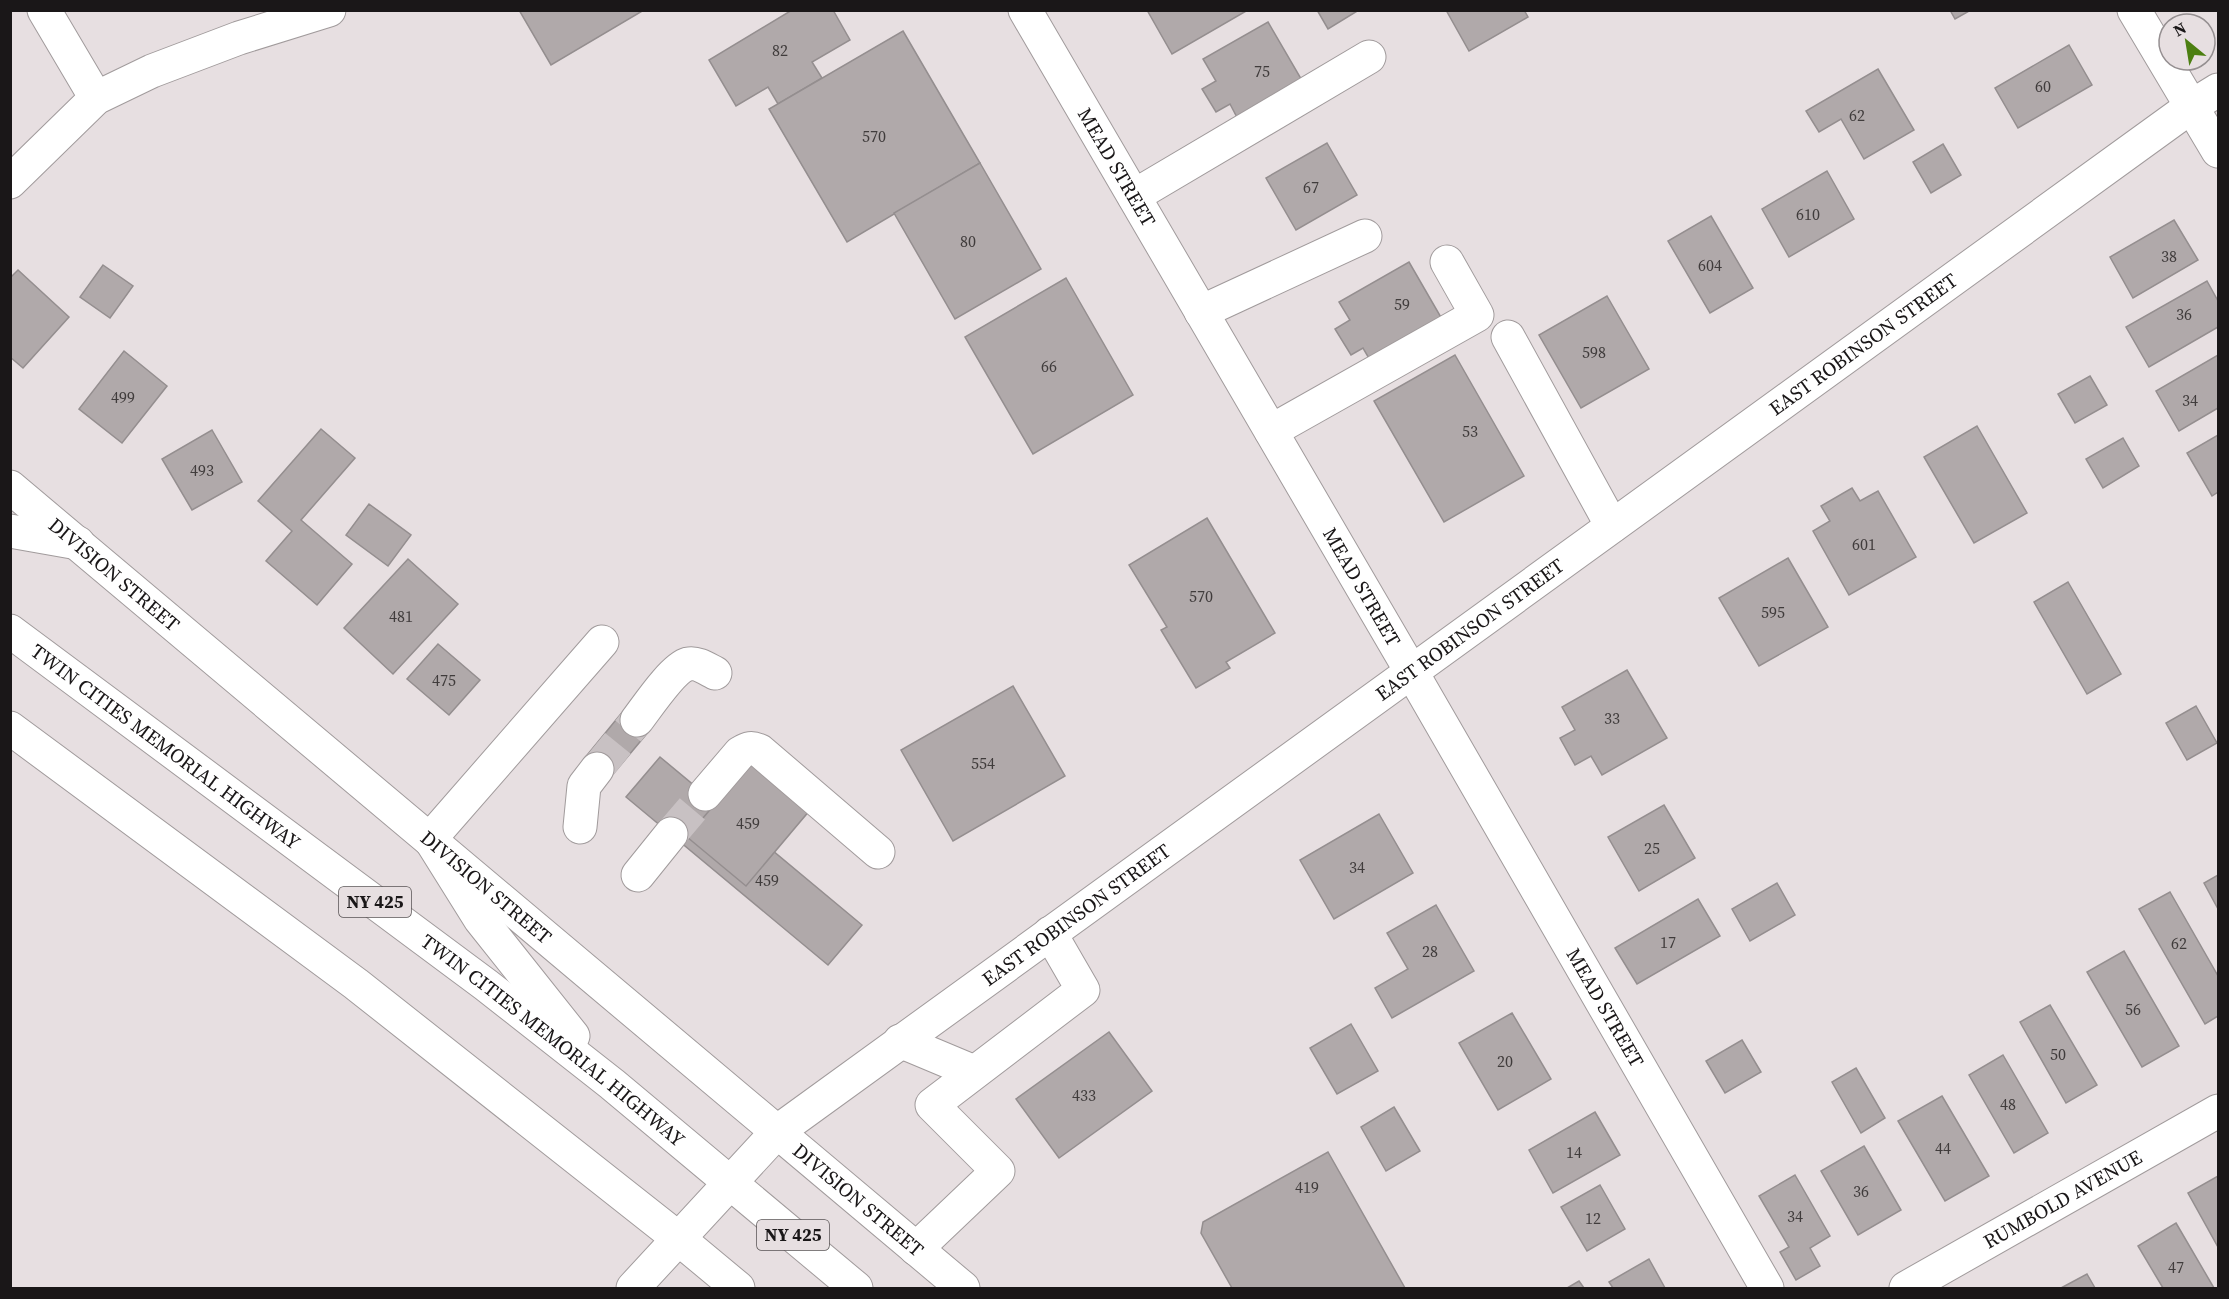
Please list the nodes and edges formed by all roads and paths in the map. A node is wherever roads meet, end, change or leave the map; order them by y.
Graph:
1 (44, 10) edge
2 (329, 10) edge
3 (1025, 10) edge
4 (2134, 10) edge
5 (1369, 57) dead end
6 (96, 98) junction
7 (2205, 98) edge
8 (2218, 151) edge
9 (10, 182) edge
10 (1134, 196) junction
11 (1365, 236) dead end
12 (1447, 262) dead end
13 (1201, 312) junction
14 (1508, 337) dead end
15 (1271, 431) junction
16 (10, 487) edge
17 (1612, 526) junction
18 (10, 531) edge
19 (78, 543) junction
20 (10, 631) edge
21 (603, 642) dead end
22 (1411, 671) junction
23 (715, 673) dead end
24 (637, 720) tunnel mouth
25 (10, 728) edge
26 (597, 769) tunnel mouth
27 (705, 794) tunnel mouth
28 (580, 827) dead end
29 (671, 834) tunnel mouth
30 (430, 839) junction
31 (878, 852) dead end
32 (638, 875) dead end
33 (1050, 933) junction
34 (900, 1041) junction
35 (974, 1072) junction
36 (612, 1084) junction
37 (2218, 1111) edge
38 (778, 1131) junction
39 (730, 1182) junction
40 (679, 1239) junction
41 (916, 1249) junction
42 (633, 1288) edge
43 (738, 1288) edge
44 (856, 1288) edge
45 (963, 1288) edge
46 (1767, 1288) edge
47 (1906, 1288) edge

1 - 6 street
2 - 6 street
3 - 10 street, MEAD STREET
4 - 7 street
5 - 10 street
6 - 9 street
7 - 8 street
7 - 17 street, EAST ROBINSON STREET
10 - 13 street, MEAD STREET
11 - 13 street
12 - 15 street
13 - 15 street, MEAD STREET
14 - 17 street
15 - 22 street, MEAD STREET
16 - 19 street, DIVISION STREET
17 - 22 street, EAST ROBINSON STREET
18 - 19 street
19 - 30 street, DIVISION STREET
20 - 36 street, TWIN CITIES MEMORIAL HIGHWAY / NY 425
21 - 30 street
22 - 33 street, EAST ROBINSON STREET
22 - 46 street, MEAD STREET
23 - 24 street
25 - 40 street
26 - 28 street
27 - 31 street
29 - 32 street
30 - 36 street
30 - 38 street, DIVISION STREET
33 - 34 street, EAST ROBINSON STREET
33 - 35 street
34 - 35 street
34 - 38 street, EAST ROBINSON STREET
35 - 41 street
36 - 39 street, TWIN CITIES MEMORIAL HIGHWAY / NY 425
37 - 47 street, RUMBOLD AVENUE
38 - 39 street, EAST ROBINSON STREET
38 - 41 street, DIVISION STREET
39 - 40 street, EAST ROBINSON STREET
39 - 44 street, TWIN CITIES MEMORIAL HIGHWAY / NY 425
40 - 42 street, EAST ROBINSON STREET
40 - 43 street
41 - 45 street, DIVISION STREET

